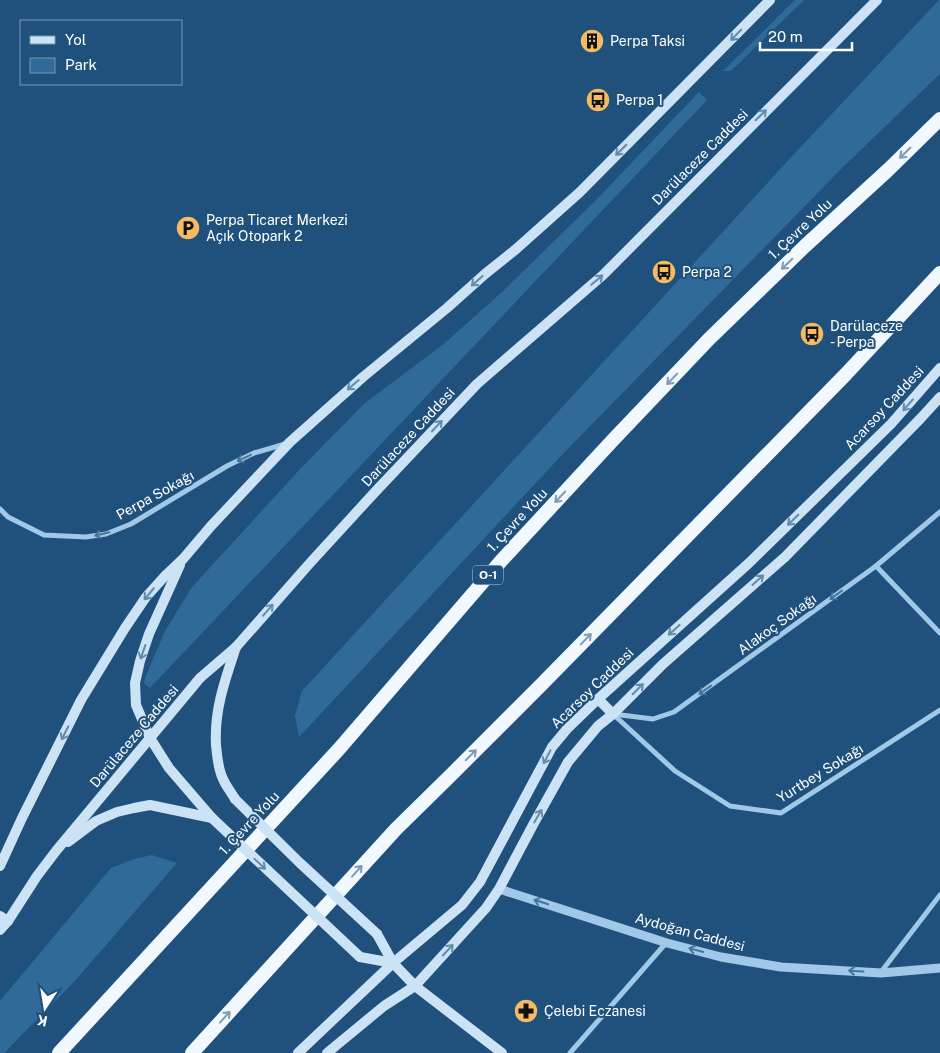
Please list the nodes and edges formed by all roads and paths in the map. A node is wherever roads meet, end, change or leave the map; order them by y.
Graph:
1 (770, 0) edge
2 (877, 0) edge
3 (940, 119) edge
4 (940, 273) edge
5 (940, 368) edge
6 (940, 397) edge
7 (290, 442) junction
8 (0, 509) edge
9 (940, 512) edge
10 (183, 560) junction
11 (876, 566) junction
12 (940, 633) edge
13 (236, 647) junction
14 (598, 699) junction
15 (940, 710) edge
16 (613, 714) junction
17 (150, 738) junction
18 (212, 818) junction
19 (56, 851) junction
20 (0, 866) edge
21 (499, 889) junction
22 (940, 895) edge
23 (4, 918) edge
24 (0, 930) edge
25 (667, 942) junction
26 (393, 963) junction
27 (940, 968) edge
28 (881, 973) junction
29 (415, 986) junction
30 (59, 1053) edge
31 (192, 1053) edge
32 (298, 1053) edge
33 (327, 1053) edge
34 (502, 1053) edge
35 (570, 1053) edge

1 -> 7 main road
13 -> 2 main road, Darülaceze Caddesi
3 -> 30 highway, 1. Çevre Yolu / O-1
31 -> 4 highway
5 -> 14 main road, Acarsoy Caddesi
16 -> 6 main road
7 -> 8 street, Perpa Sokağı
7 - 10 main road
9 - 11 street, Alakoç Sokağı
10 -> 17 main road
10 -> 20 main road
11 - 12 street
11 -> 16 street, Alakoç Sokağı
13 - 17 main road, Darülaceze Caddesi
13 - 26 main road, bridge
14 - 16 main road
14 -> 26 main road, Acarsoy Caddesi
15 - 16 street, Yurtbey Sokağı
21 -> 16 main road
17 - 18 main road
17 - 19 main road, Darülaceze Caddesi
18 - 19 main road
18 -> 26 main road, bridge
19 - 23 main road, Darülaceze Caddesi
25 -> 21 street, Aydoğan Caddesi
29 -> 21 main road
22 - 28 street
23 - 24 main road, Darülaceze Caddesi
28 -> 25 street, Aydoğan Caddesi
25 - 35 street
26 - 29 main road
26 - 32 main road, Acarsoy Caddesi
27 - 28 street, Aydoğan Caddesi
29 - 33 main road
29 - 34 main road

